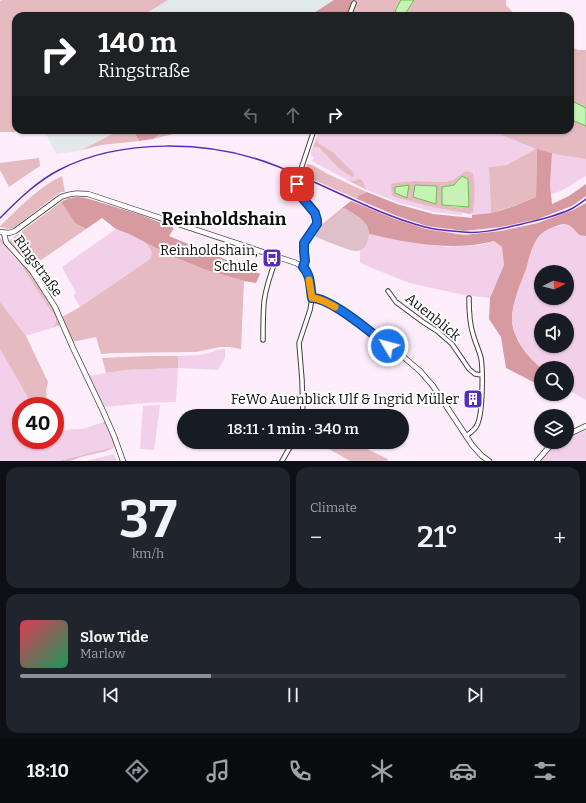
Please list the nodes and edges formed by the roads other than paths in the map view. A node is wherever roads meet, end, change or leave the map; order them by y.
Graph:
1 (354, 3) dead end
2 (351, 12) edge
3 (313, 134) edge
4 (2, 232) edge
5 (277, 257) junction
6 (303, 267) junction
7 (388, 291) dead end
8 (312, 298) junction
9 (469, 298) dead end
10 (263, 340) dead end
11 (482, 375) junction
12 (303, 409) edge
13 (586, 426) edge
14 (574, 432) edge
15 (466, 436) junction
16 (289, 449) edge
17 (547, 449) edge
18 (123, 461) edge
19 (282, 461) edge
20 (489, 461) edge
21 (537, 461) edge

1 - 2 street
3 - 6 street
4 - 5 street, Ringstraße
4 - 18 street, Ringstraße
5 - 6 street, Ringstraße
5 - 10 street
6 - 8 street
7 - 11 street, Auenblick
8 - 12 street
8 - 15 street
9 - 11 street, Auenblick
11 - 15 street, Auenblick
13 - 14 street
15 - 20 street
16 - 19 street
17 - 21 street

